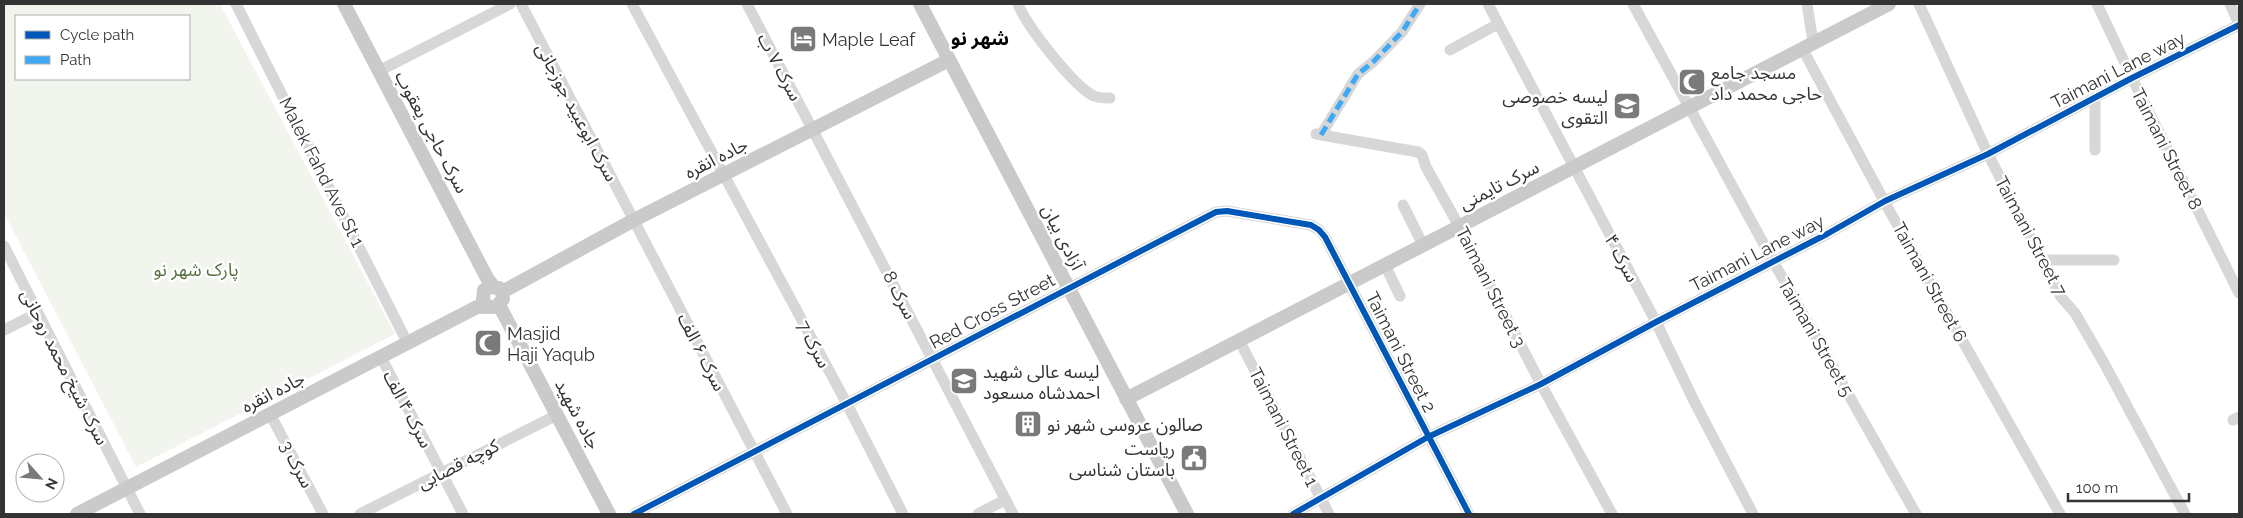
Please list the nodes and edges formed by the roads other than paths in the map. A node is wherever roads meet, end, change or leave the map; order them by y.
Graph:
1 (236, 4) edge
2 (344, 4) edge
3 (510, 4) edge
4 (520, 4) edge
5 (632, 4) edge
6 (747, 4) edge
7 (920, 4) edge
8 (1018, 4) edge
9 (1420, 4) edge
10 (1633, 4) edge
11 (1807, 4) edge
12 (1888, 4) edge
13 (1919, 4) edge
14 (2097, 4) edge
15 (2230, 4) edge
16 (1492, 5) edge
17 (1498, 24) junction
18 (2239, 25) edge
19 (1808, 45) junction
20 (1450, 50) dead end
21 (949, 60) junction
22 (379, 71) junction
23 (2132, 78) junction
24 (2096, 97) junction
25 (1110, 98) dead end
26 (1689, 106) junction
27 (814, 130) junction
28 (2095, 150) dead end
29 (1988, 154) junction
30 (1574, 168) junction
31 (723, 176) junction
32 (1885, 201) junction
33 (1402, 205) dead end
34 (634, 220) junction
35 (1459, 226) junction
36 (1423, 245) junction
37 (4, 246) edge
38 (2043, 260) junction
39 (2114, 260) dead end
40 (1773, 261) junction
41 (1385, 265) junction
42 (1348, 284) junction
43 (1068, 288) junction
44 (494, 293) junction
45 (2239, 293) edge
46 (1400, 296) dead end
47 (38, 313) junction
48 (1656, 322) junction
49 (4, 330) edge
50 (1240, 340) junction
51 (407, 342) junction
52 (381, 356) junction
53 (933, 359) junction
54 (1541, 384) junction
55 (1126, 399) junction
56 (847, 404) junction
57 (270, 414) junction
58 (557, 415) junction
59 (1428, 437) junction
60 (752, 451) junction
61 (441, 472) junction
62 (126, 489) junction
63 (1320, 499) junction
64 (1005, 500) junction
65 (77, 514) edge
66 (140, 514) edge
67 (323, 514) edge
68 (360, 514) edge
69 (463, 514) edge
70 (609, 514) edge
71 (634, 514) edge
72 (787, 514) edge
73 (903, 514) edge
74 (978, 514) edge
75 (1013, 514) edge
76 (1186, 514) edge
77 (1293, 514) edge
78 (1329, 514) edge
79 (1469, 514) edge
80 (1612, 514) edge
81 (1753, 514) edge
82 (1916, 514) edge
83 (2060, 514) edge
84 (2185, 514) edge

1 - 51 street, Malek Fahd Ave St 1
2 - 22 main road, سرک حاجی یعقوب
3 - 22 street
4 - 34 street, سرک ابوعبید جوزجانی
5 - 31 street
6 - 27 street, سرک ۷ ب
7 - 21 main road, آزادی بیان
8 - 25 street
9 - 35 street, Taimani Street 3
10 - 26 street, Taimani Street 5
11 - 19 street, Taimani Street 6
12 - 19 main road, سرک تایمنی
13 - 29 street, Taimani Street 7
14 - 23 street, Taimani Street 8
15 - 18 street
16 - 17 street, سرک ۴
17 - 20 street
17 - 30 street, سرک ۴
18 - 23 street, Taimani Lane way
19 - 26 main road, سرک تایمنی
19 - 32 street, Taimani Street 6
21 - 27 main road, جاده انقره
21 - 43 main road, آزادی بیان
22 - 44 main road, سرک حاجی یعقوب
23 - 24 street, Taimani Lane way
23 - 45 street, Taimani Street 8
24 - 28 street
24 - 29 street, Taimani Lane way
26 - 30 main road, سرک تایمنی
26 - 40 street, Taimani Street 5
27 - 31 main road, جاده انقره
27 - 53 street, سرک 8
29 - 32 street, Taimani Lane way
29 - 38 street, Taimani Street 7
30 - 35 main road, سرک تایمنی
30 - 48 street, سرک ۴
31 - 34 main road, جاده انقره
31 - 56 street, سرک 7
32 - 40 street, Taimani Lane way
32 - 83 street, Taimani Street 6
33 - 36 street
34 - 44 main road, جاده انقره
34 - 60 street, سرک ۶ الف
35 - 36 main road, سرک تایمنی
35 - 54 street, Taimani Street 3
36 - 41 main road, سرک تایمنی
37 - 47 street, سرک شیخ محمد روحانی
38 - 39 street
38 - 84 street, Taimani Street 7
40 - 48 street, Taimani Lane way
40 - 82 street, Taimani Street 5
41 - 42 main road, سرک تایمنی
41 - 46 street
42 - 43 street, Red Cross Street
42 - 50 main road, سرک تایمنی
42 - 59 street, Taimani Street 2
43 - 53 street, Red Cross Street
43 - 55 main road, آزادی بیان
44 - 51 main road, جاده انقره
44 - 58 main road, جاده شهید
47 - 49 street
47 - 62 street, سرک شیخ محمد روحانی
48 - 54 street, Taimani Lane way
48 - 81 street, سرک ۴
50 - 55 main road, سرک تایمنی
50 - 63 street, Taimani Street 1
51 - 52 main road, جاده انقره
52 - 57 main road, جاده انقره
52 - 61 street, سرک ۴ الف
53 - 56 street, Red Cross Street
53 - 64 street, سرک 8
54 - 59 street, Taimani Lane way
54 - 80 street, Taimani Street 3
55 - 76 main road, آزادی بیان
56 - 60 street, Red Cross Street
56 - 73 street, سرک 7
57 - 62 main road, جاده انقره
57 - 67 street, سرک 3
58 - 61 street, کوچه قصابی
58 - 70 main road, جاده شهید
59 - 63 street, Taimani Lane way
59 - 79 street, Taimani Street 2
60 - 71 street, Red Cross Street
60 - 72 street, سرک ۶ الف
61 - 68 street, کوچه قصابی
61 - 69 street, سرک ۴ الف
62 - 65 main road, جاده انقره
62 - 66 street, سرک شیخ محمد روحانی
63 - 77 street, Taimani Lane way
63 - 78 street, Taimani Street 1
64 - 74 street
64 - 75 street, سرک 8

